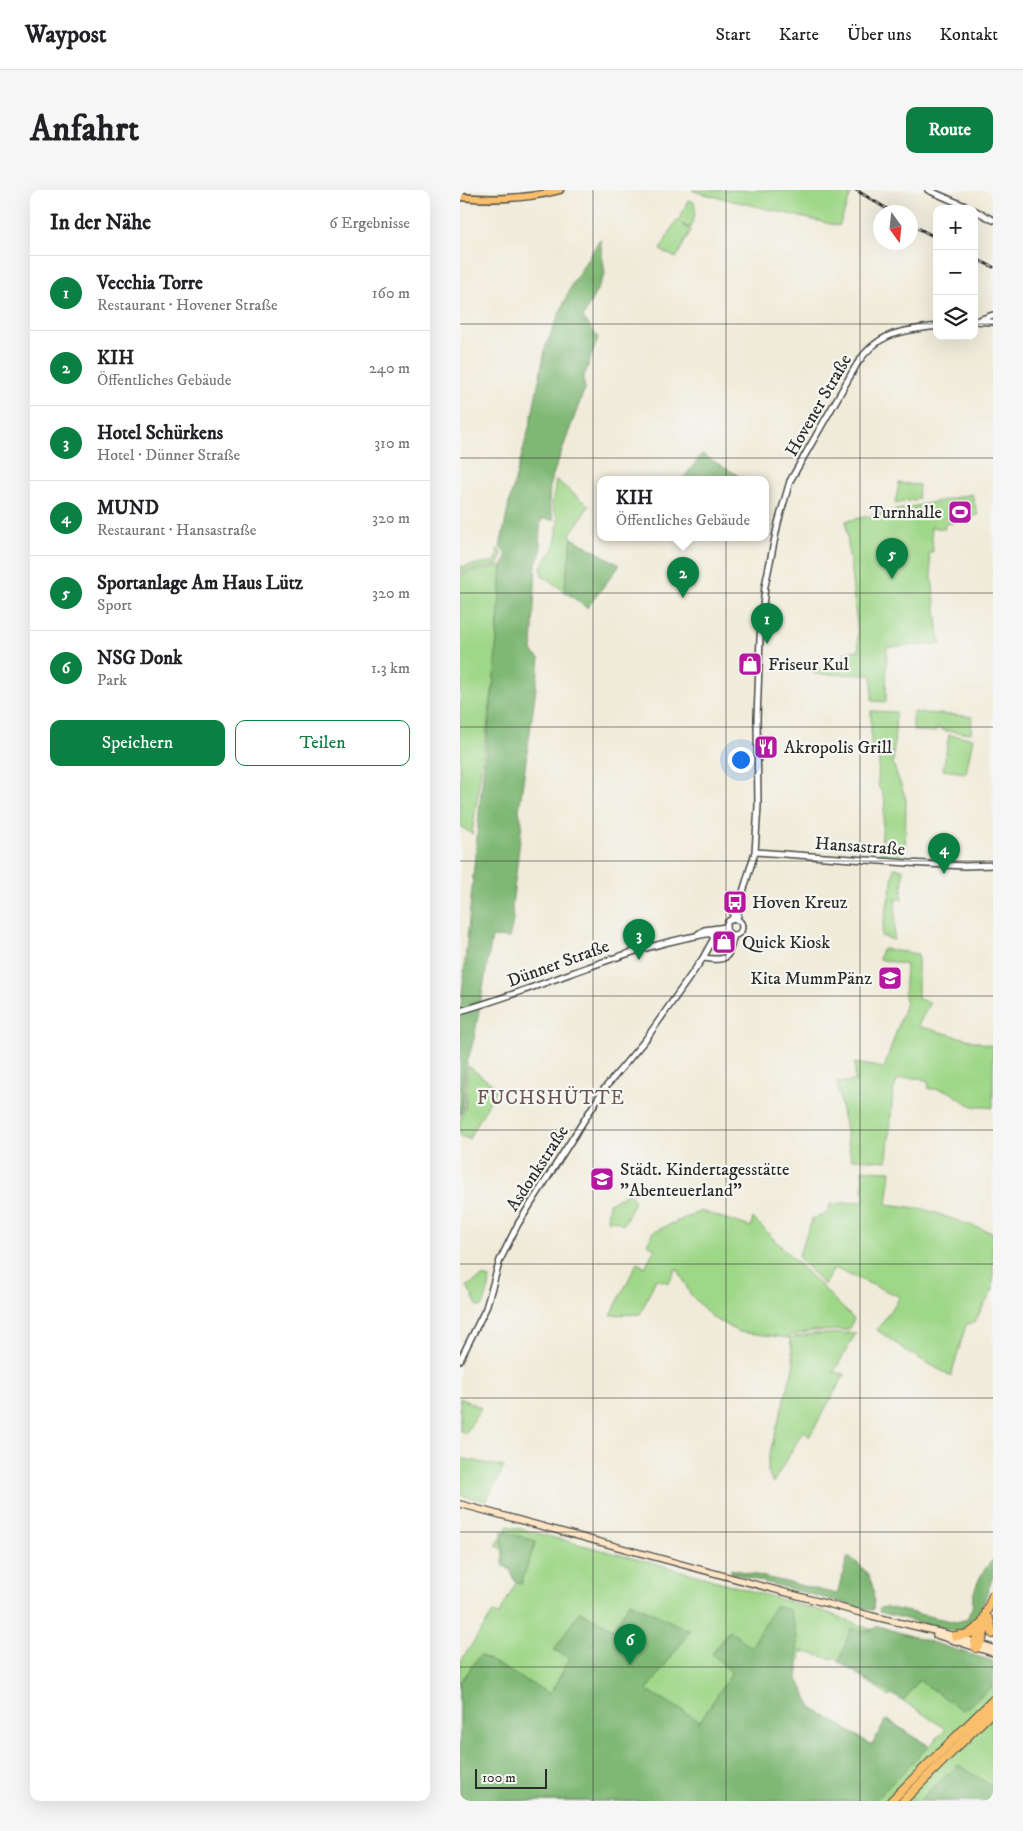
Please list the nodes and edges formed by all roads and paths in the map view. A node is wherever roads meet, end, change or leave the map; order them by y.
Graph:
1 (560, 190) edge
2 (928, 190) edge
3 (460, 197) edge
4 (964, 205) edge
5 (978, 212) edge
6 (993, 220) edge
7 (993, 315) edge
8 (978, 320) edge
9 (978, 321) edge
10 (993, 322) edge
11 (933, 327) edge
12 (755, 852) junction
13 (993, 865) edge
14 (735, 920) junction
15 (729, 932) junction
16 (710, 933) junction
17 (696, 935) junction
18 (703, 958) junction
19 (460, 1011) edge
20 (460, 1360) edge
21 (460, 1504) edge
22 (993, 1595) edge
23 (993, 1604) edge
24 (872, 1616) junction
25 (985, 1620) junction
26 (993, 1634) edge
27 (955, 1636) junction
28 (977, 1644) junction
29 (993, 1648) edge
30 (993, 1653) edge
31 (993, 1696) edge
32 (993, 1700) edge
33 (983, 1710) junction
34 (993, 1711) edge
35 (891, 1801) edge
36 (903, 1801) edge

1 - 3 main road
2 - 4 street
5 - 6 street
7 - 8 street
9 - 10 street
11 - 12 street, Hovener Straße
12 - 13 street, Hansastraße
12 - 14 street, Hovener Straße
14 - 15 street
14 - 15 street
15 - 16 street, Dünner Straße
15 - 17 street, Dünner Straße
15 - 18 street
16 - 17 street, Dünner Straße
16 - 18 street, Asdonkstraße
17 - 19 street, Dünner Straße
18 - 20 street, Asdonkstraße
21 - 24 main road
22 - 25 highway
23 - 25 highway
24 - 27 main road
24 - 28 main road
25 - 26 highway
25 - 27 highway
25 - 28 highway
27 - 28 main road
28 - 29 main road
28 - 30 main road
31 - 33 highway
32 - 33 highway
33 - 35 highway
34 - 36 highway

